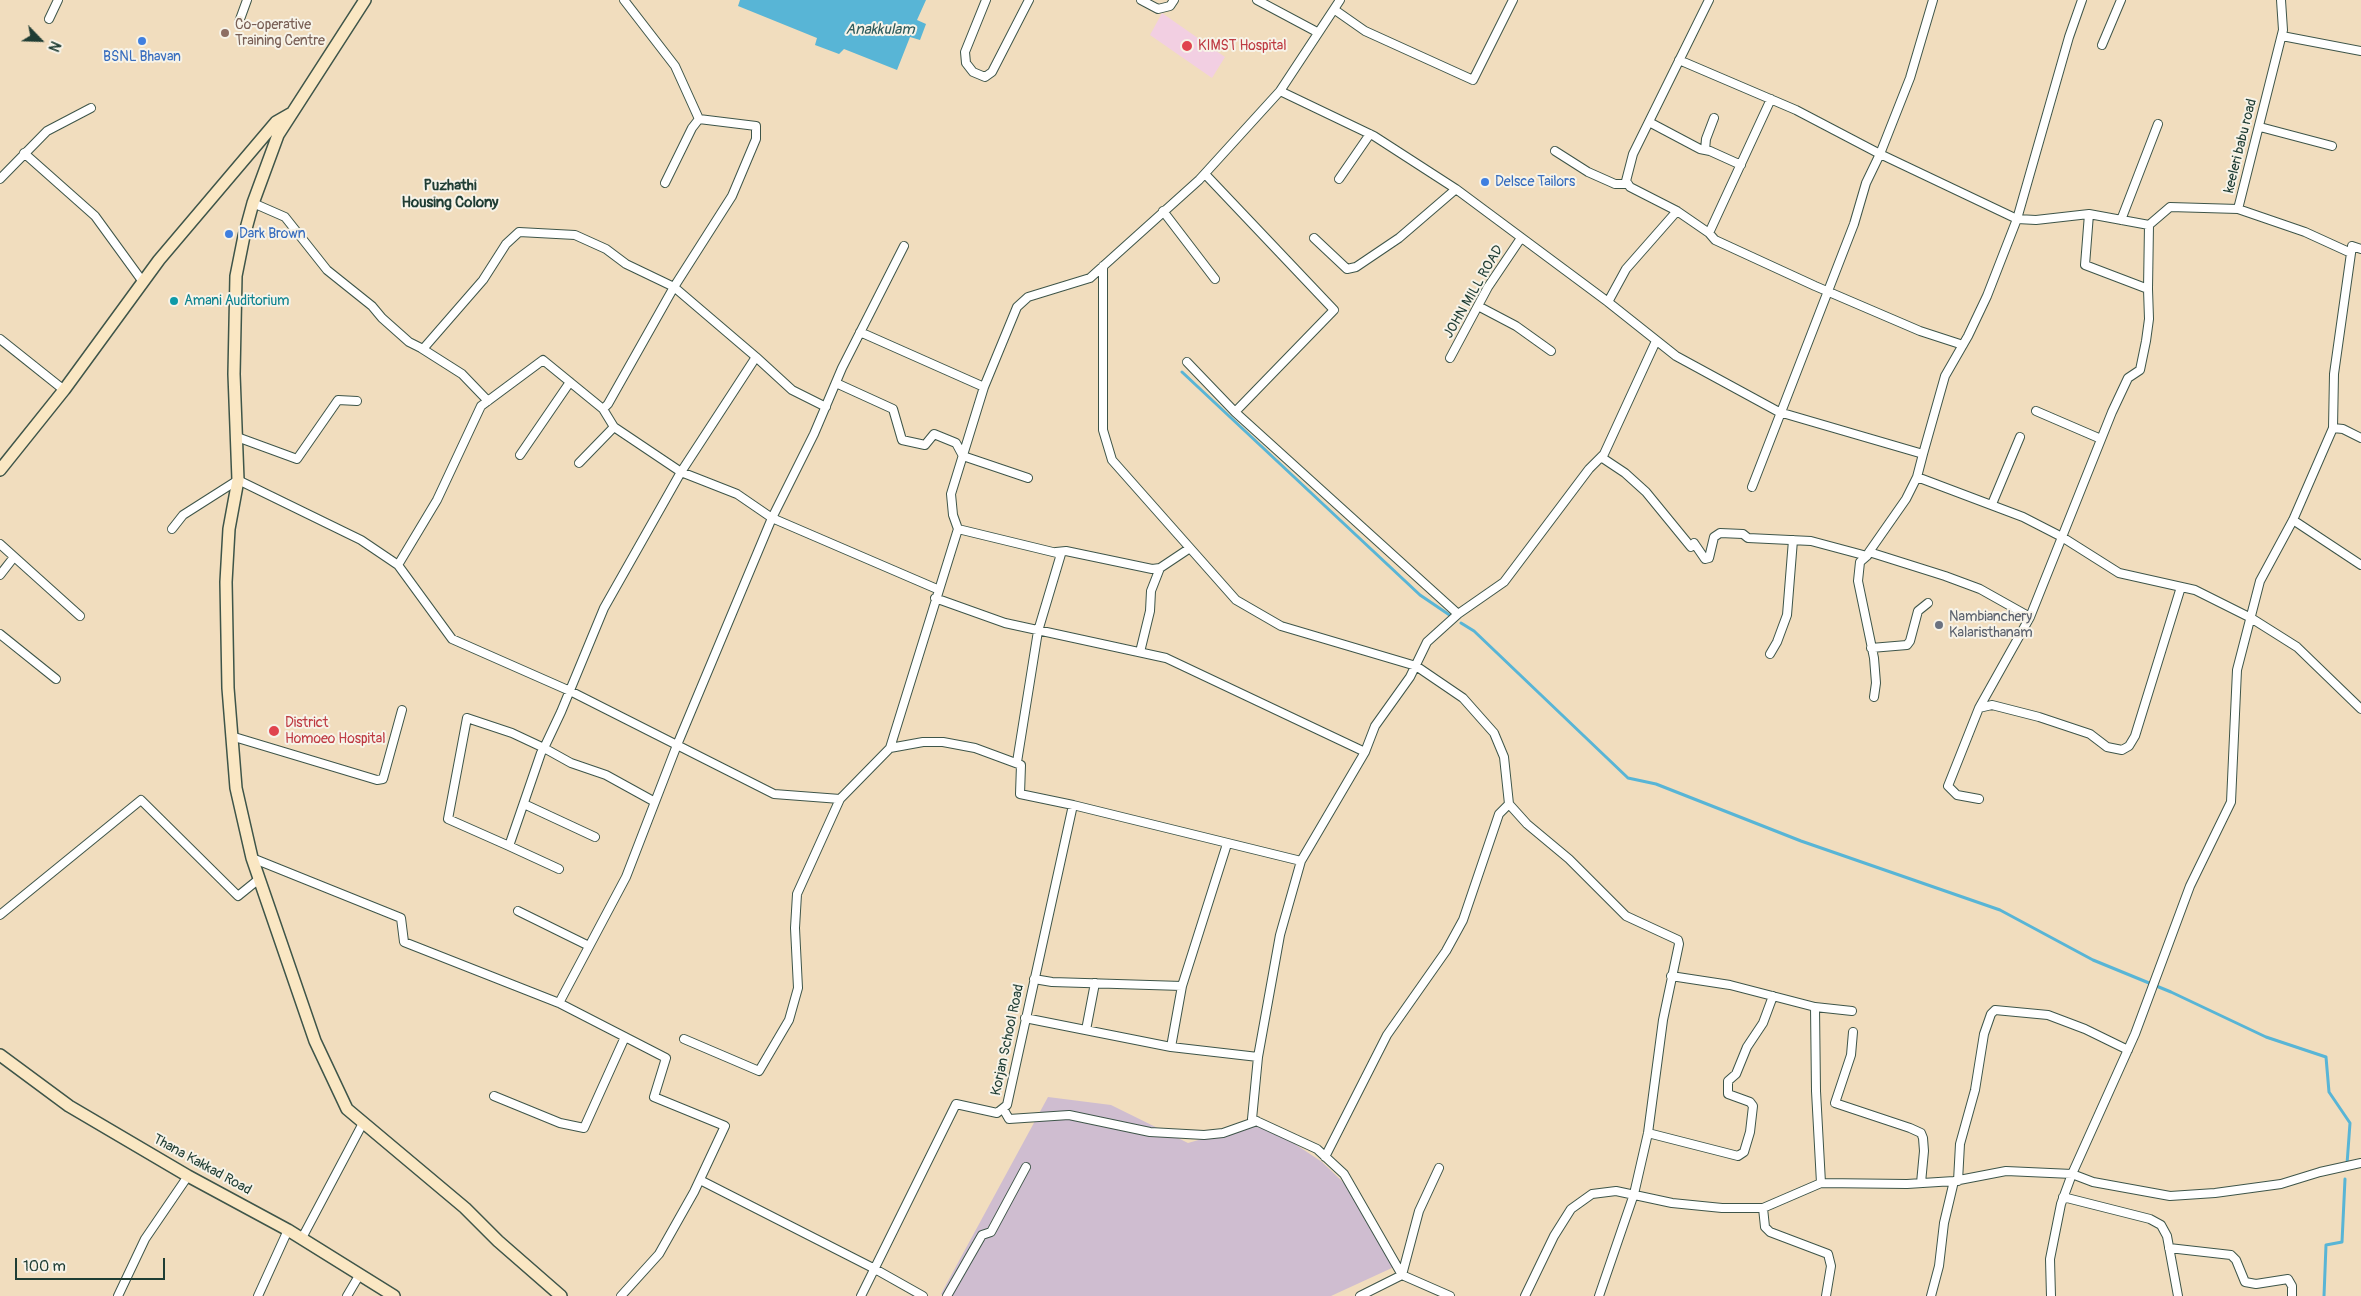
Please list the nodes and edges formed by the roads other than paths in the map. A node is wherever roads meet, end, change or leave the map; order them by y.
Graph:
1 (58, 0) edge
2 (248, 0) edge
3 (365, 0) edge
4 (624, 0) edge
5 (986, 0) edge
6 (1030, 0) edge
7 (1141, 0) edge
8 (1174, 0) edge
9 (1257, 0) edge
10 (1340, 0) edge
11 (1513, 0) edge
12 (1710, 0) edge
13 (1933, 0) edge
14 (2082, 0) edge
15 (2120, 0) edge
16 (2281, 0) edge
17 (1335, 10) junction
18 (49, 19) dead end
19 (239, 22) dead end
20 (1317, 32) junction
21 (2282, 36) junction
22 (2102, 44) dead end
23 (2361, 51) edge
24 (1680, 60) junction
25 (1280, 91) junction
26 (1772, 99) junction
27 (91, 108) dead end
28 (292, 113) junction
29 (1714, 118) dead end
30 (699, 119) junction
31 (1649, 122) junction
32 (2158, 124) dead end
33 (2260, 127) junction
34 (1370, 134) junction
35 (2332, 146) dead end
36 (1705, 150) junction
37 (1555, 151) dead end
38 (24, 153) junction
39 (1880, 154) junction
40 (1741, 165) junction
41 (1205, 174) junction
42 (0, 178) edge
43 (1339, 179) dead end
44 (665, 183) dead end
45 (1628, 184) junction
46 (1456, 189) junction
47 (253, 204) junction
48 (2238, 209) junction
49 (1162, 211) junction
50 (1677, 211) junction
51 (2089, 214) junction
52 (2017, 219) junction
53 (2121, 220) junction
54 (2149, 225) junction
55 (1709, 233) junction
56 (1314, 238) dead end
57 (1521, 238) junction
58 (904, 246) dead end
59 (2361, 249) edge
60 (2351, 253) junction
61 (1102, 266) junction
62 (1215, 279) dead end
63 (143, 282) junction
64 (674, 287) junction
65 (2148, 289) junction
66 (1826, 291) junction
67 (1608, 302) junction
68 (1478, 306) junction
69 (860, 332) junction
70 (0, 340) edge
71 (1656, 341) junction
72 (1963, 345) junction
73 (421, 348) junction
74 (1551, 351) dead end
75 (756, 357) junction
76 (1450, 358) dead end
77 (1187, 362) dead end
78 (570, 382) junction
79 (836, 383) junction
80 (984, 387) junction
81 (64, 390) junction
82 (357, 401) dead end
83 (488, 401) junction
84 (826, 406) junction
85 (603, 409) junction
86 (2036, 411) dead end
87 (1235, 412) junction
88 (1779, 412) junction
89 (614, 427) junction
90 (2333, 428) junction
91 (236, 437) junction
92 (2020, 437) dead end
93 (2361, 438) edge
94 (2101, 439) junction
95 (1923, 454) junction
96 (520, 455) dead end
97 (963, 456) junction
98 (1601, 457) junction
99 (579, 463) dead end
100 (0, 470) edge
101 (681, 472) junction
102 (1918, 477) junction
103 (1028, 478) dead end
104 (238, 480) junction
105 (1752, 487) dead end
106 (1992, 504) junction
107 (772, 518) junction
108 (2293, 520) junction
109 (958, 528) junction
110 (172, 529) dead end
111 (2062, 537) junction
112 (1793, 540) junction
113 (0, 544) edge
114 (1190, 548) junction
115 (1056, 552) junction
116 (1868, 554) junction
117 (14, 558) junction
118 (398, 565) junction
119 (2361, 565) edge
120 (1160, 568) junction
121 (0, 575) edge
122 (2181, 587) junction
123 (937, 589) junction
124 (935, 598) junction
125 (1928, 603) dead end
126 (1458, 614) junction
127 (80, 616) dead end
128 (2030, 617) junction
129 (2251, 618) junction
130 (1038, 631) junction
131 (0, 634) edge
132 (1871, 648) junction
133 (1140, 652) junction
134 (1770, 654) dead end
135 (1416, 666) junction
136 (56, 679) dead end
137 (570, 691) junction
138 (1874, 697) dead end
139 (1979, 708) junction
140 (2361, 708) edge
141 (402, 710) dead end
142 (231, 736) junction
143 (677, 745) junction
144 (544, 748) junction
145 (890, 748) junction
146 (1365, 752) junction
147 (1017, 762) junction
148 (840, 799) junction
149 (1979, 799) dead end
150 (656, 802) junction
151 (524, 804) junction
152 (1509, 804) junction
153 (1073, 805) junction
154 (595, 837) dead end
155 (1227, 844) junction
156 (509, 846) junction
157 (252, 858) junction
158 (1301, 861) junction
159 (559, 869) dead end
160 (259, 879) junction
161 (518, 911) dead end
162 (0, 915) edge
163 (590, 946) junction
164 (1671, 976) junction
165 (1034, 979) junction
166 (1095, 984) junction
167 (1182, 986) junction
168 (1773, 996) junction
169 (559, 1003) junction
170 (1815, 1008) junction
171 (1852, 1011) dead end
172 (1025, 1018) junction
173 (1086, 1030) junction
174 (1853, 1032) dead end
175 (625, 1037) junction
176 (684, 1040) dead end
177 (1171, 1047) junction
178 (2128, 1050) junction
179 (0, 1055) edge
180 (1258, 1057) junction
181 (494, 1096) dead end
182 (1005, 1112) dead end
183 (1257, 1121) junction
184 (363, 1123) junction
185 (1648, 1132) junction
186 (1325, 1157) junction
187 (2361, 1163) edge
188 (1026, 1167) dead end
189 (1439, 1168) dead end
190 (2072, 1174) junction
191 (188, 1176) junction
192 (700, 1180) junction
193 (1956, 1181) junction
194 (1821, 1182) junction
195 (1921, 1183) junction
196 (1634, 1194) junction
197 (2064, 1197) junction
198 (1763, 1208) junction
199 (288, 1230) junction
200 (302, 1238) junction
201 (2169, 1248) junction
202 (874, 1269) junction
203 (360, 1274) junction
204 (1402, 1275) junction
205 (118, 1296) edge
206 (258, 1296) edge
207 (347, 1296) edge
208 (394, 1296) edge
209 (561, 1296) edge
210 (621, 1296) edge
211 (861, 1296) edge
212 (923, 1296) edge
213 (948, 1296) edge
214 (1360, 1296) edge
215 (1450, 1296) edge
216 (1525, 1296) edge
217 (1599, 1296) edge
218 (1826, 1296) edge
219 (1931, 1296) edge
220 (2051, 1296) edge
221 (2178, 1296) edge
222 (2292, 1296) edge

1 - 18 street
2 - 19 street
3 - 28 main road
4 - 30 street
5 - 6 street
7 - 8 street
9 - 20 street
10 - 17 street
11 - 17 street
12 - 24 street
13 - 39 street
14 - 52 street
15 - 22 street
16 - 21 street, keeleri babu road
17 - 20 street
20 - 25 street
21 - 23 street
21 - 33 street, keeleri babu road
24 - 26 street
24 - 31 street
25 - 34 street
25 - 41 street
26 - 39 street
26 - 40 street
27 - 38 street
28 - 47 main road
28 - 63 main road
29 - 36 street
30 - 44 street
30 - 64 street
31 - 36 street
31 - 45 street
32 - 53 street
33 - 35 street
33 - 48 street, keeleri babu road
34 - 43 street
34 - 46 street
36 - 40 street
37 - 45 street
38 - 42 street
38 - 63 street
39 - 52 street
39 - 66 street
40 - 55 street
41 - 49 street
41 - 87 street
45 - 50 street
46 - 56 street
46 - 57 street
47 - 73 street
47 - 91 main road
48 - 54 street
48 - 60 street, keeleri babu road
49 - 61 street
49 - 62 street
50 - 55 street
50 - 67 street
51 - 52 street
51 - 53 street
51 - 65 street
52 - 72 street
53 - 54 street
54 - 65 street
55 - 66 street
57 - 67 street
57 - 68 street, JOHN MILL ROAD
58 - 69 street
59 - 60 street
60 - 90 street
61 - 80 street
61 - 114 street
63 - 81 main road
64 - 73 street
64 - 75 street
64 - 85 street
65 - 94 street
66 - 72 street
66 - 88 street
67 - 71 street
68 - 74 street
68 - 76 street, JOHN MILL ROAD
69 - 79 street
69 - 80 street
70 - 81 street
71 - 88 street
71 - 98 street
72 - 95 street
73 - 83 street
75 - 84 street
75 - 101 street
77 - 87 street
78 - 83 street
78 - 85 street
78 - 96 street
79 - 84 street
79 - 97 street
80 - 97 street
81 - 100 main road
82 - 91 street
83 - 118 street
84 - 107 street
85 - 89 street
86 - 94 street
87 - 126 street
88 - 95 street
88 - 105 street
89 - 99 street
89 - 101 street
90 - 93 street
90 - 108 street
91 - 104 main road
92 - 106 street
94 - 111 street
95 - 102 street
97 - 103 street
97 - 109 street
98 - 112 street
98 - 126 street
101 - 107 street
101 - 137 street
102 - 106 street
102 - 116 street
104 - 110 street
104 - 118 street
104 - 142 main road
106 - 111 street
107 - 123 street
107 - 143 street
108 - 119 street
108 - 129 street
109 - 115 street
109 - 123 street
111 - 122 street
111 - 128 street
112 - 116 street
112 - 134 street
113 - 117 street
114 - 120 street
114 - 135 street
115 - 120 street
115 - 130 street
116 - 128 street
116 - 132 street
117 - 121 street
117 - 127 street
118 - 137 street
120 - 133 street
122 - 129 street
122 - 139 street
123 - 124 street
124 - 130 street
124 - 145 street
125 - 132 street
126 - 135 street
128 - 139 street
129 - 140 street
129 - 178 street
130 - 133 street
130 - 147 street
131 - 136 street
132 - 138 street
133 - 146 street
135 - 146 street
135 - 152 street
137 - 143 street
137 - 144 street
139 - 149 street
141 - 142 street
142 - 157 main road
143 - 148 street
143 - 150 street
144 - 150 street
144 - 151 street
144 - 156 street
145 - 147 street
145 - 148 street
146 - 158 street
147 - 153 street
148 - 176 street
150 - 163 street
151 - 154 street
151 - 156 street
152 - 164 street
152 - 186 street
153 - 155 street
153 - 165 street, Korjan School Road
155 - 158 street
155 - 167 street
156 - 159 street
157 - 160 main road
157 - 169 street
158 - 180 street
160 - 162 street
160 - 184 main road
161 - 163 street
163 - 169 street
164 - 168 street
164 - 185 street
165 - 166 street
165 - 172 street, Korjan School Road
166 - 167 street
166 - 173 street
167 - 177 street
168 - 170 street
168 - 185 street
169 - 175 street
170 - 171 street
170 - 194 street
172 - 173 street
172 - 202 street, Korjan School Road
173 - 177 street
174 - 195 street
175 - 181 street
175 - 192 street
177 - 180 street
178 - 190 street
178 - 193 street
179 - 191 main road, Thana Kakkad Road
180 - 183 street
182 - 183 street
183 - 186 street
184 - 200 street
184 - 209 main road
185 - 196 street
186 - 204 street
187 - 190 street
188 - 213 street
189 - 204 street
190 - 193 street
190 - 197 street
191 - 199 main road, Thana Kakkad Road
191 - 205 street
192 - 202 street
192 - 210 street
193 - 195 street
193 - 219 street
194 - 195 street
194 - 198 street
196 - 198 street
196 - 216 street
196 - 217 street
197 - 201 street
197 - 220 street
198 - 218 street
199 - 200 main road, Thana Kakkad Road
199 - 206 street
200 - 203 main road, Thana Kakkad Road
201 - 221 street
201 - 222 street
202 - 211 street, Korjan School Road
202 - 212 street
203 - 207 street
203 - 208 main road, Thana Kakkad Road
204 - 214 street
204 - 215 street

